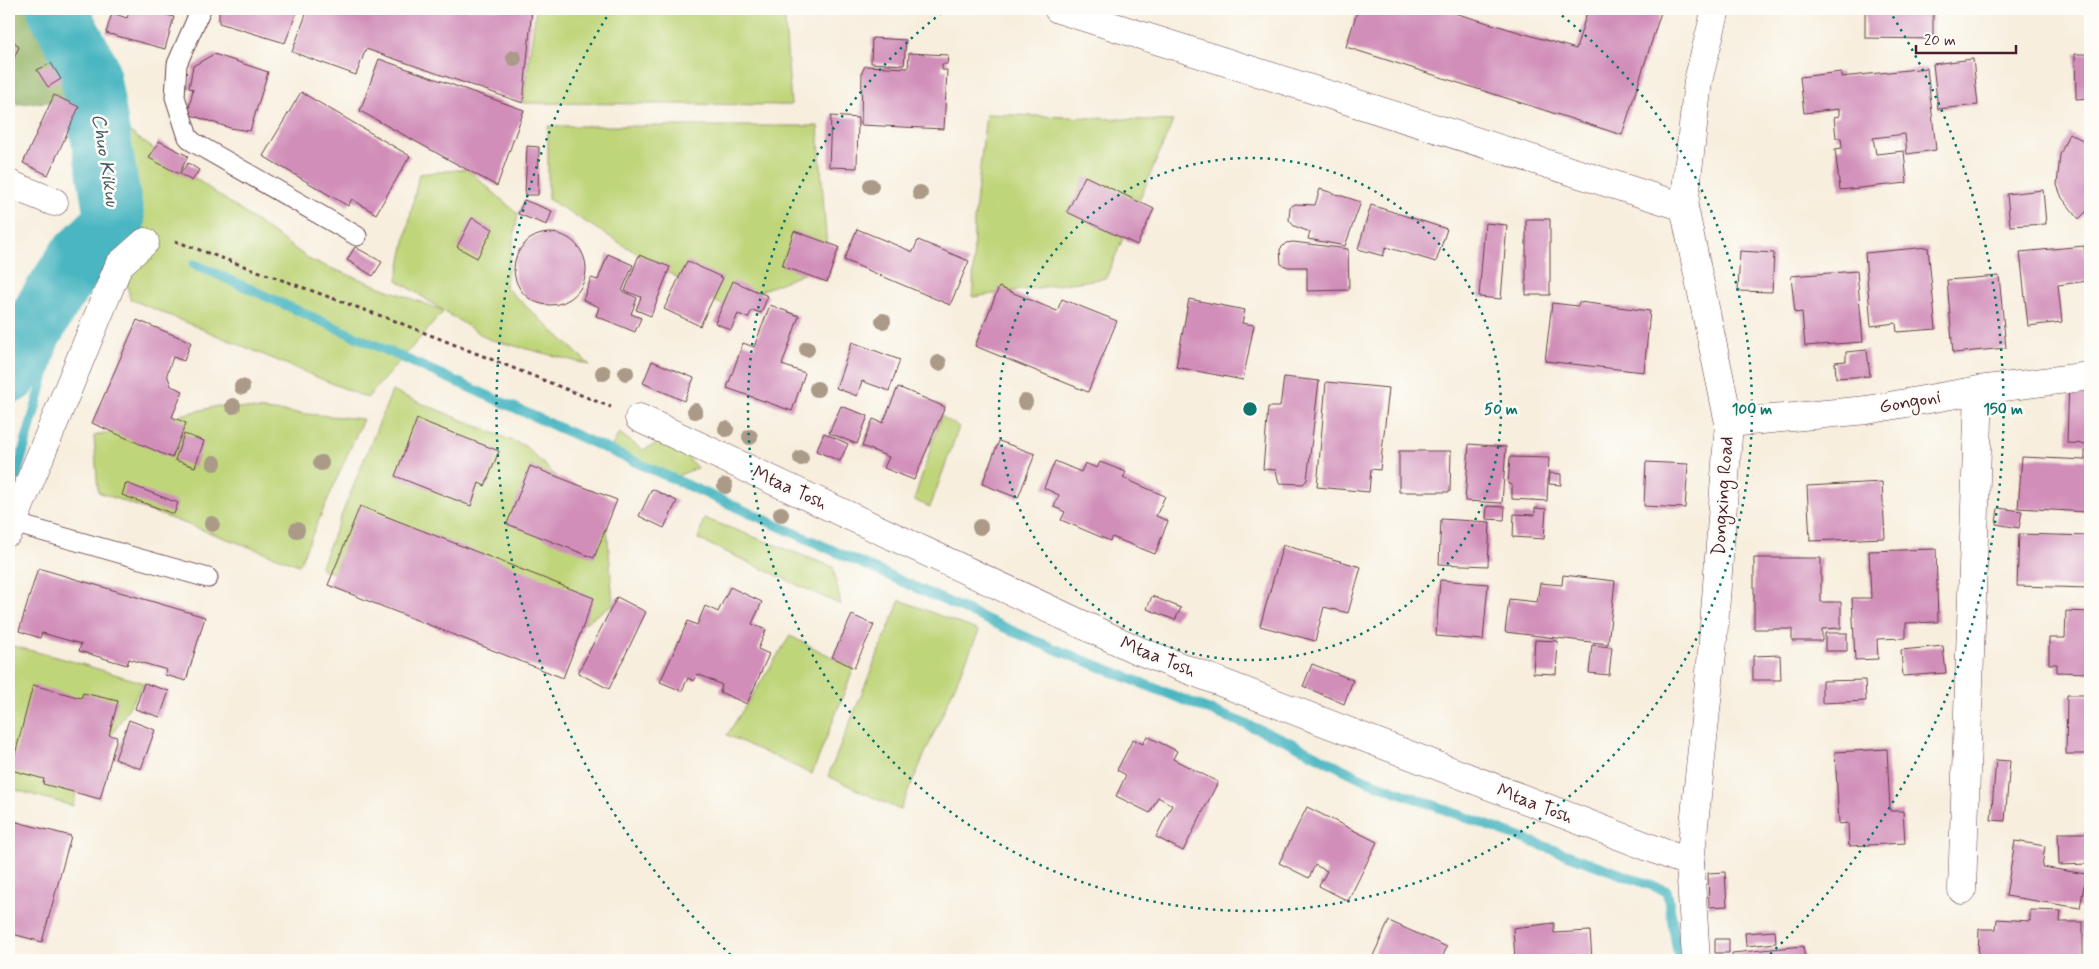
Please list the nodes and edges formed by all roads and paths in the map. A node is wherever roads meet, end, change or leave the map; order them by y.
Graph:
1 (201, 9) edge
2 (1058, 9) edge
3 (1716, 9) edge
4 (9, 184) edge
5 (54, 202) dead end
6 (1684, 208) junction
7 (357, 236) dead end
8 (145, 242) joint
9 (2090, 376) edge
10 (1979, 390) junction
11 (639, 418) joint
12 (1729, 423) junction
13 (11, 528) edge
14 (208, 578) dead end
15 (1690, 864) junction
16 (1962, 890) dead end
17 (1696, 960) edge

1 - 7 lane
2 - 6 street
3 - 6 street, Dongxing Road
4 - 5 street
6 - 12 street, Dongxing Road
8 - 11 path
8 - 13 street
9 - 10 street, Gongoni
10 - 12 street, Gongoni
10 - 16 street
11 - 15 street, Mtaa Tosh
12 - 15 street, Dongxing Road
13 - 14 lane
15 - 17 street, Dongxing Road

